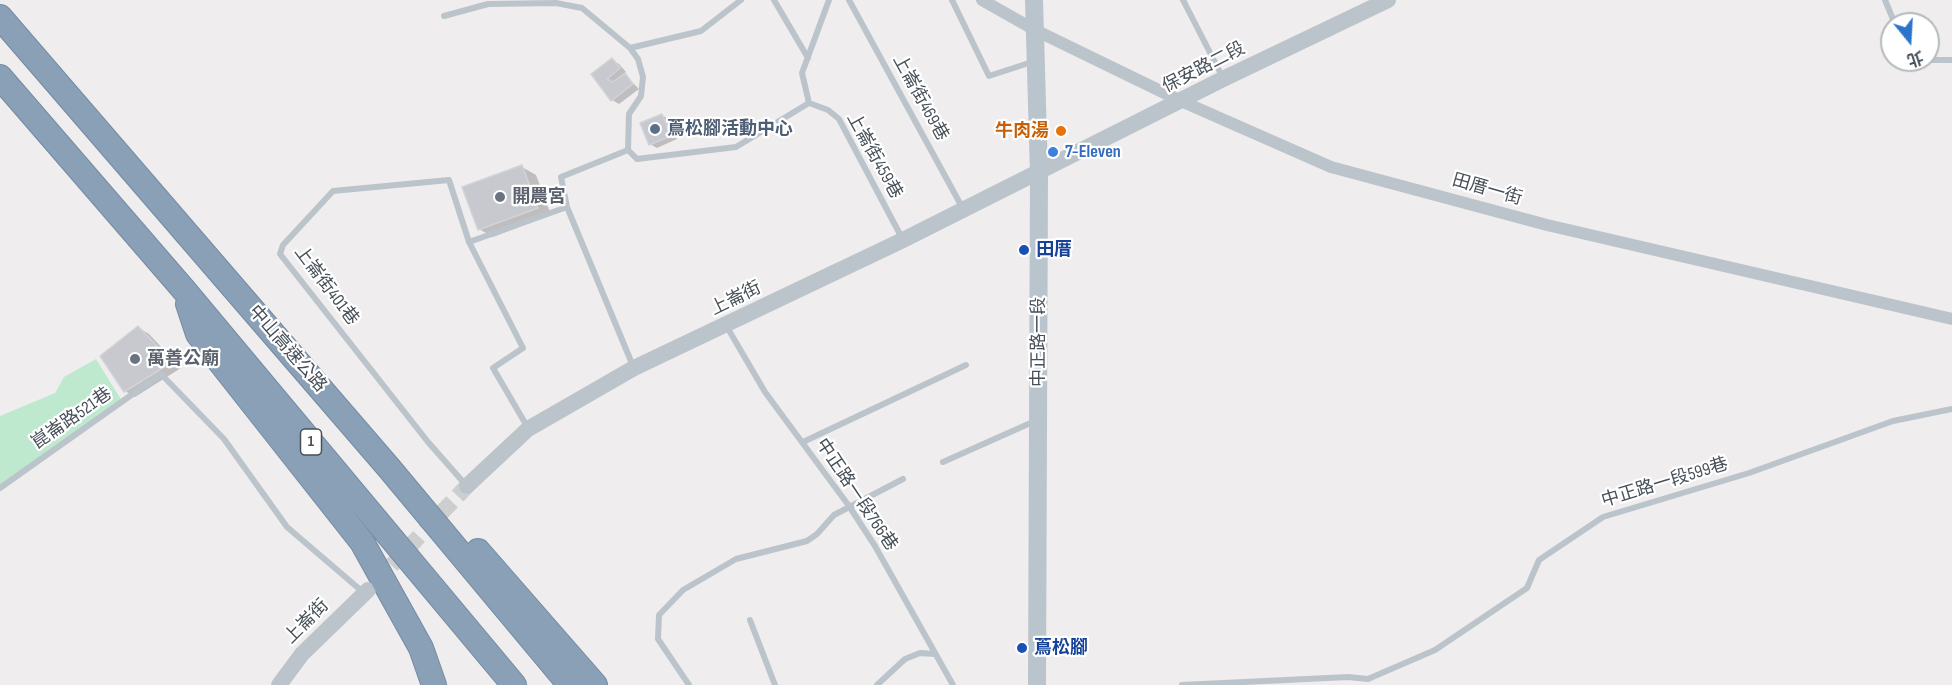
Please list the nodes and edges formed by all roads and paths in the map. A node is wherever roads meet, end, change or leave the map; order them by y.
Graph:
1 (741, 0) edge
2 (774, 0) edge
3 (829, 0) edge
4 (849, 0) edge
5 (952, 0) edge
6 (982, 0) edge
7 (1034, 0) edge
8 (1183, 0) edge
9 (1388, 0) edge
10 (488, 2) edge
11 (444, 16) dead end
12 (0, 17) edge
13 (1035, 30) junction
14 (630, 48) junction
15 (808, 58) junction
16 (1035, 61) junction
17 (0, 77) edge
18 (1223, 79) junction
19 (1181, 101) junction
20 (809, 104) junction
21 (628, 150) junction
22 (1039, 173) junction
23 (567, 207) junction
24 (964, 210) junction
25 (903, 240) junction
26 (469, 242) junction
27 (184, 290) junction
28 (1952, 319) edge
29 (727, 326) junction
30 (966, 365) dead end
31 (634, 368) junction
32 (1952, 409) edge
33 (1038, 420) junction
34 (528, 429) junction
35 (803, 442) junction
36 (943, 462) dead end
37 (389, 468) junction
38 (903, 479) dead end
39 (467, 486) joint
40 (0, 488) edge
41 (849, 506) junction
42 (362, 542) junction
43 (366, 592) joint
44 (750, 620) dead end
45 (935, 654) junction
46 (1369, 682) edge
47 (1185, 684) edge
48 (279, 685) edge
49 (416, 685) edge
50 (434, 685) edge
51 (514, 685) edge
52 (570, 685) edge
53 (595, 685) edge
54 (689, 685) edge
55 (775, 685) edge
56 (877, 685) edge
57 (953, 685) edge
58 (1037, 685) edge

1 - 14 lane
2 - 15 lane
3 - 15 lane
4 - 24 lane, 上崙街469巷
5 - 16 lane
6 - 13 street, 田厝一街
7 - 13 main road, 中正路一段
8 - 18 lane
9 - 18 street, 保安路二段
10 - 11 lane
10 - 14 lane
12 - 37 highway, 中山高速公路 / 1
13 - 16 main road, 中正路一段
13 - 19 street, 田厝一街
14 - 21 lane
15 - 20 lane
16 - 22 main road, 中正路一段
17 - 27 highway, 1
18 - 19 street, 保安路二段
19 - 22 street, 保安路二段
19 - 28 street, 田厝一街
20 - 21 lane
20 - 25 lane, 上崙街459巷
21 - 23 lane
22 - 24 street, 上崙街
22 - 33 main road, 中正路一段
23 - 26 lane
23 - 31 lane
24 - 25 street, 上崙街
25 - 29 street, 上崙街
26 - 34 lane, 上崙街401巷
26 - 39 lane, 上崙街401巷
27 - 42 highway
27 - 51 highway, 1
29 - 31 street, 上崙街
29 - 35 lane, 中正路一段766巷
30 - 35 lane
31 - 34 street, 上崙街
32 - 46 lane, 中正路一段599巷
33 - 36 lane
33 - 58 main road, 中正路一段
34 - 39 street, 上崙街
35 - 41 lane, 中正路一段766巷
37 - 52 highway, 中山高速公路 / 1
37 - 53 highway
38 - 41 lane
40 - 43 lane, 崑崙路521巷
41 - 45 lane, 中正路一段766巷
41 - 54 lane
42 - 49 highway
42 - 50 highway
43 - 48 street, 上崙街
44 - 55 lane
45 - 56 lane
45 - 57 lane, 中正路一段766巷
46 - 47 lane, 中正路一段599巷

